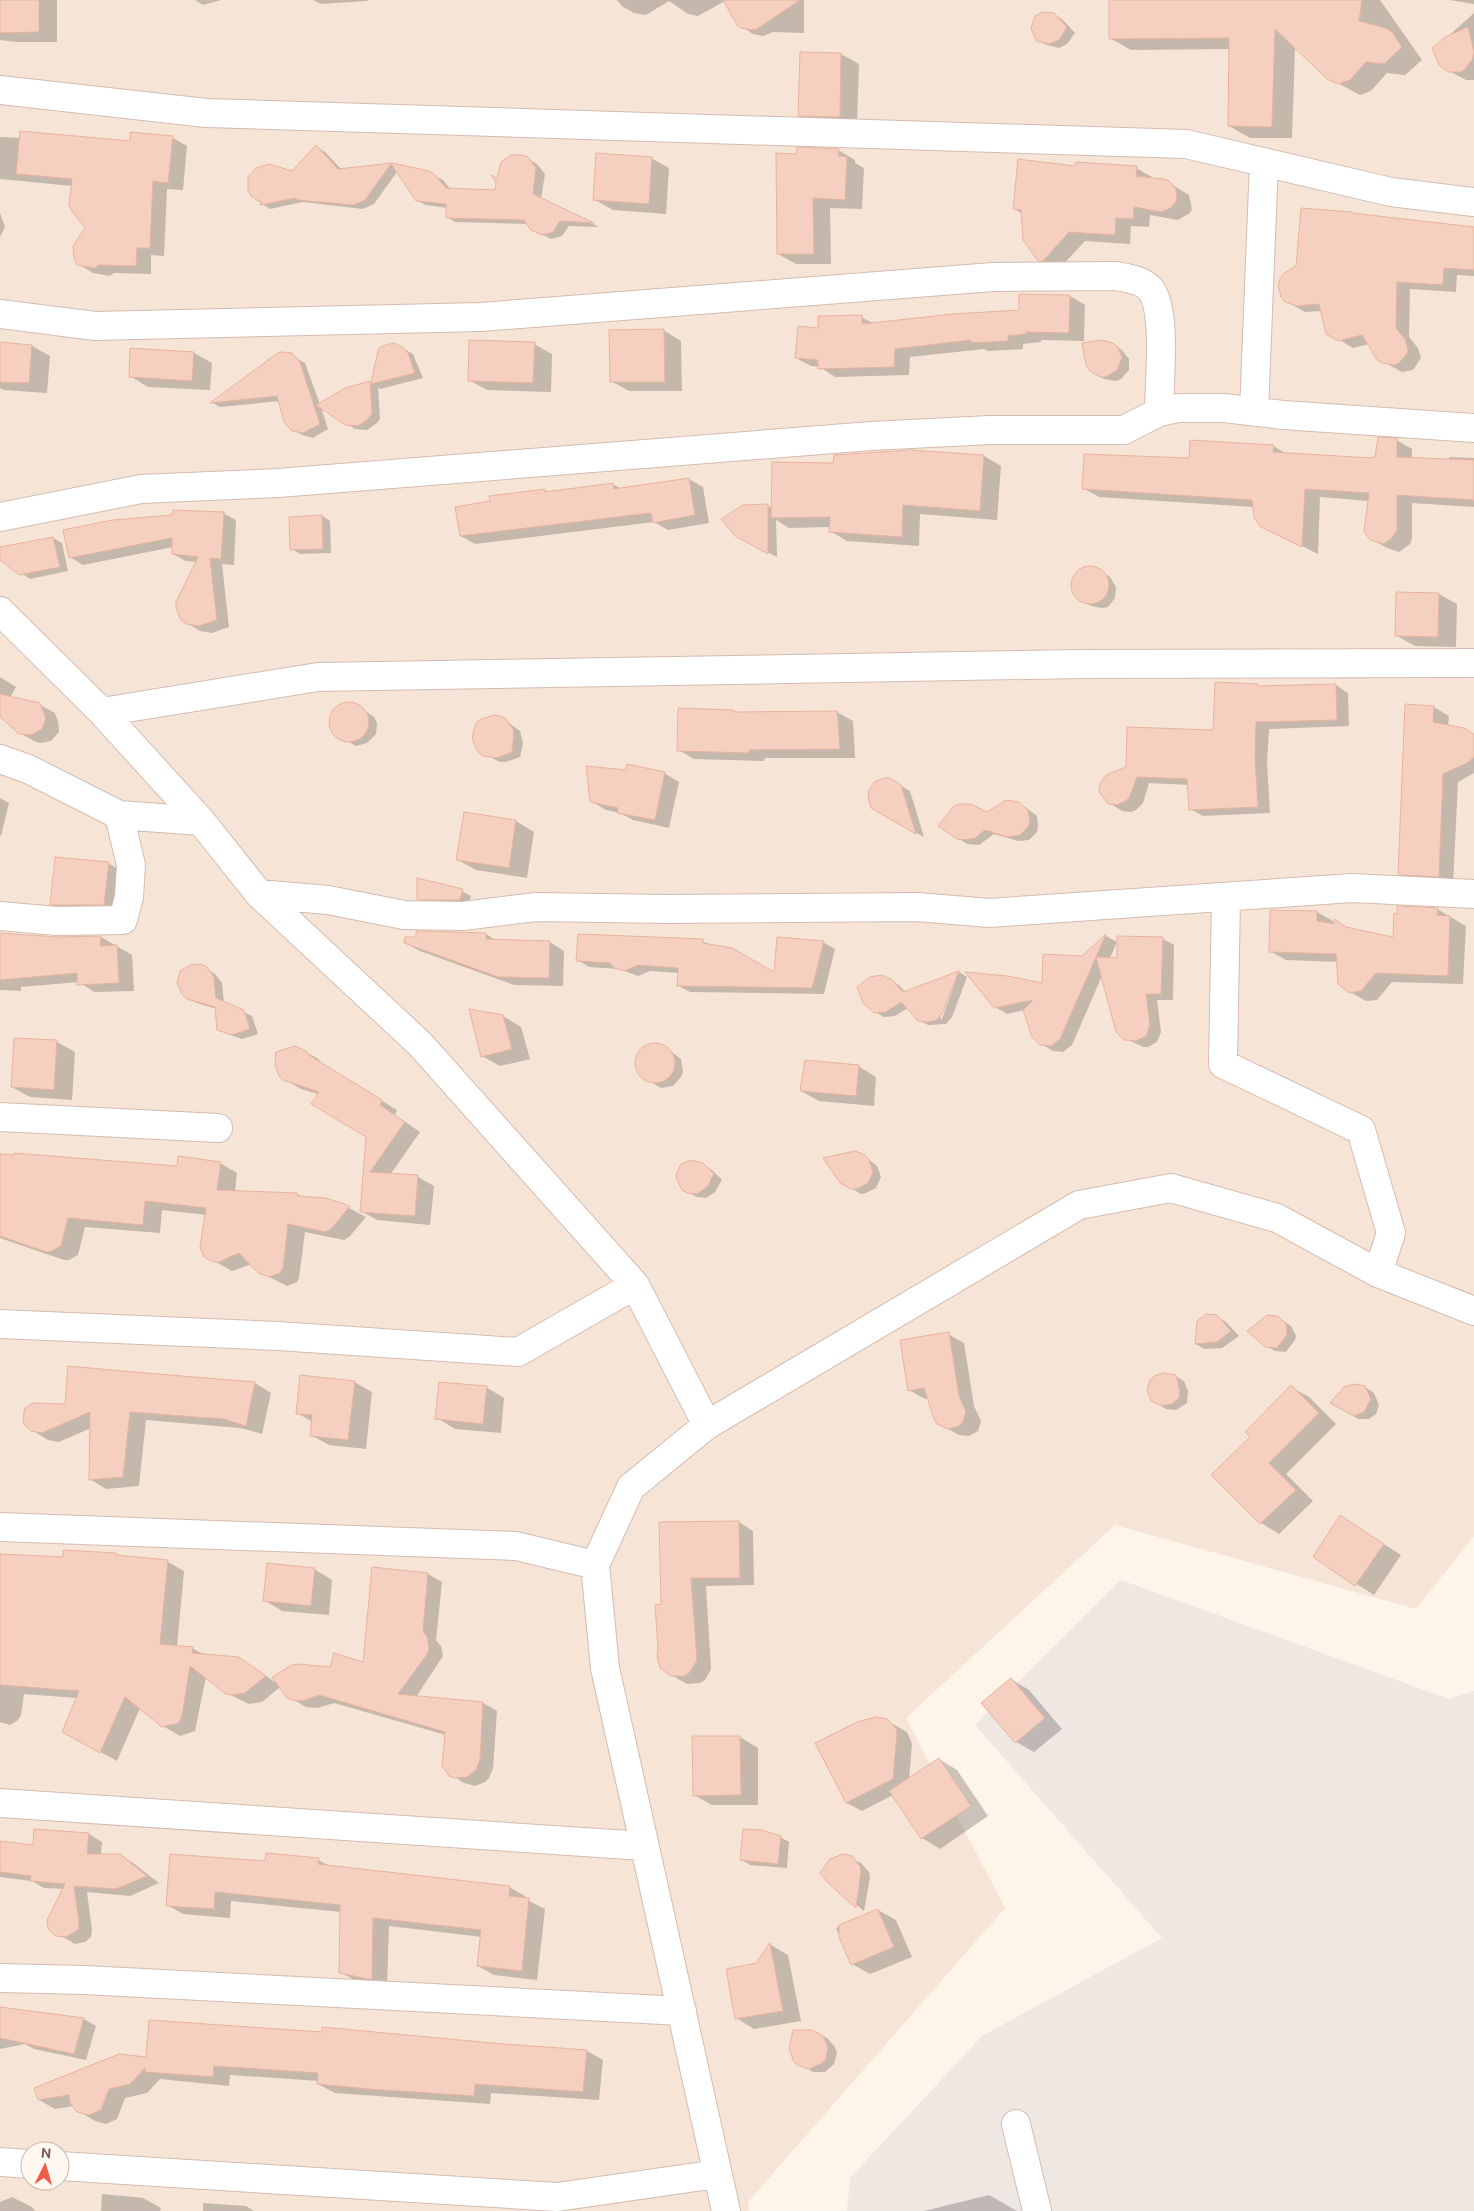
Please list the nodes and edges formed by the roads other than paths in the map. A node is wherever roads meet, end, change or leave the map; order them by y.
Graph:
1 (0, 90) edge
2 (1264, 162) junction
3 (1474, 202) edge
4 (0, 314) edge
5 (1254, 411) junction
6 (1159, 412) junction
7 (1474, 428) edge
8 (0, 517) edge
9 (0, 611) edge
10 (1474, 663) edge
11 (102, 712) junction
12 (0, 759) edge
13 (119, 815) junction
14 (201, 821) junction
15 (259, 894) junction
16 (1474, 894) edge
17 (1226, 897) junction
18 (0, 916) edge
19 (0, 1117) edge
20 (218, 1128) dead end
21 (1378, 1273) junction
22 (635, 1285) junction
23 (1474, 1311) edge
24 (0, 1324) edge
25 (707, 1425) junction
26 (0, 1527) edge
27 (596, 1565) junction
28 (0, 1803) edge
29 (644, 1846) junction
30 (0, 1978) edge
31 (682, 2011) junction
32 (1016, 2124) dead end
33 (0, 2162) edge
34 (20, 2163) edge
35 (70, 2167) edge
36 (717, 2174) junction
37 (726, 2211) edge
38 (1037, 2211) edge

1 - 2 street
2 - 3 street
2 - 5 street
4 - 6 street
5 - 6 street
5 - 7 street
6 - 8 street
9 - 11 street
10 - 11 street
11 - 14 street
12 - 13 street
13 - 14 street
13 - 18 street
14 - 15 street
15 - 17 street
15 - 22 street
16 - 17 street
17 - 21 street
19 - 20 street
21 - 23 street
21 - 25 street
22 - 24 street
22 - 25 street
25 - 27 street
26 - 27 street
27 - 29 street
28 - 29 street
29 - 31 street
30 - 31 street
31 - 36 street
32 - 38 street
33 - 34 street
35 - 36 street
36 - 37 street

